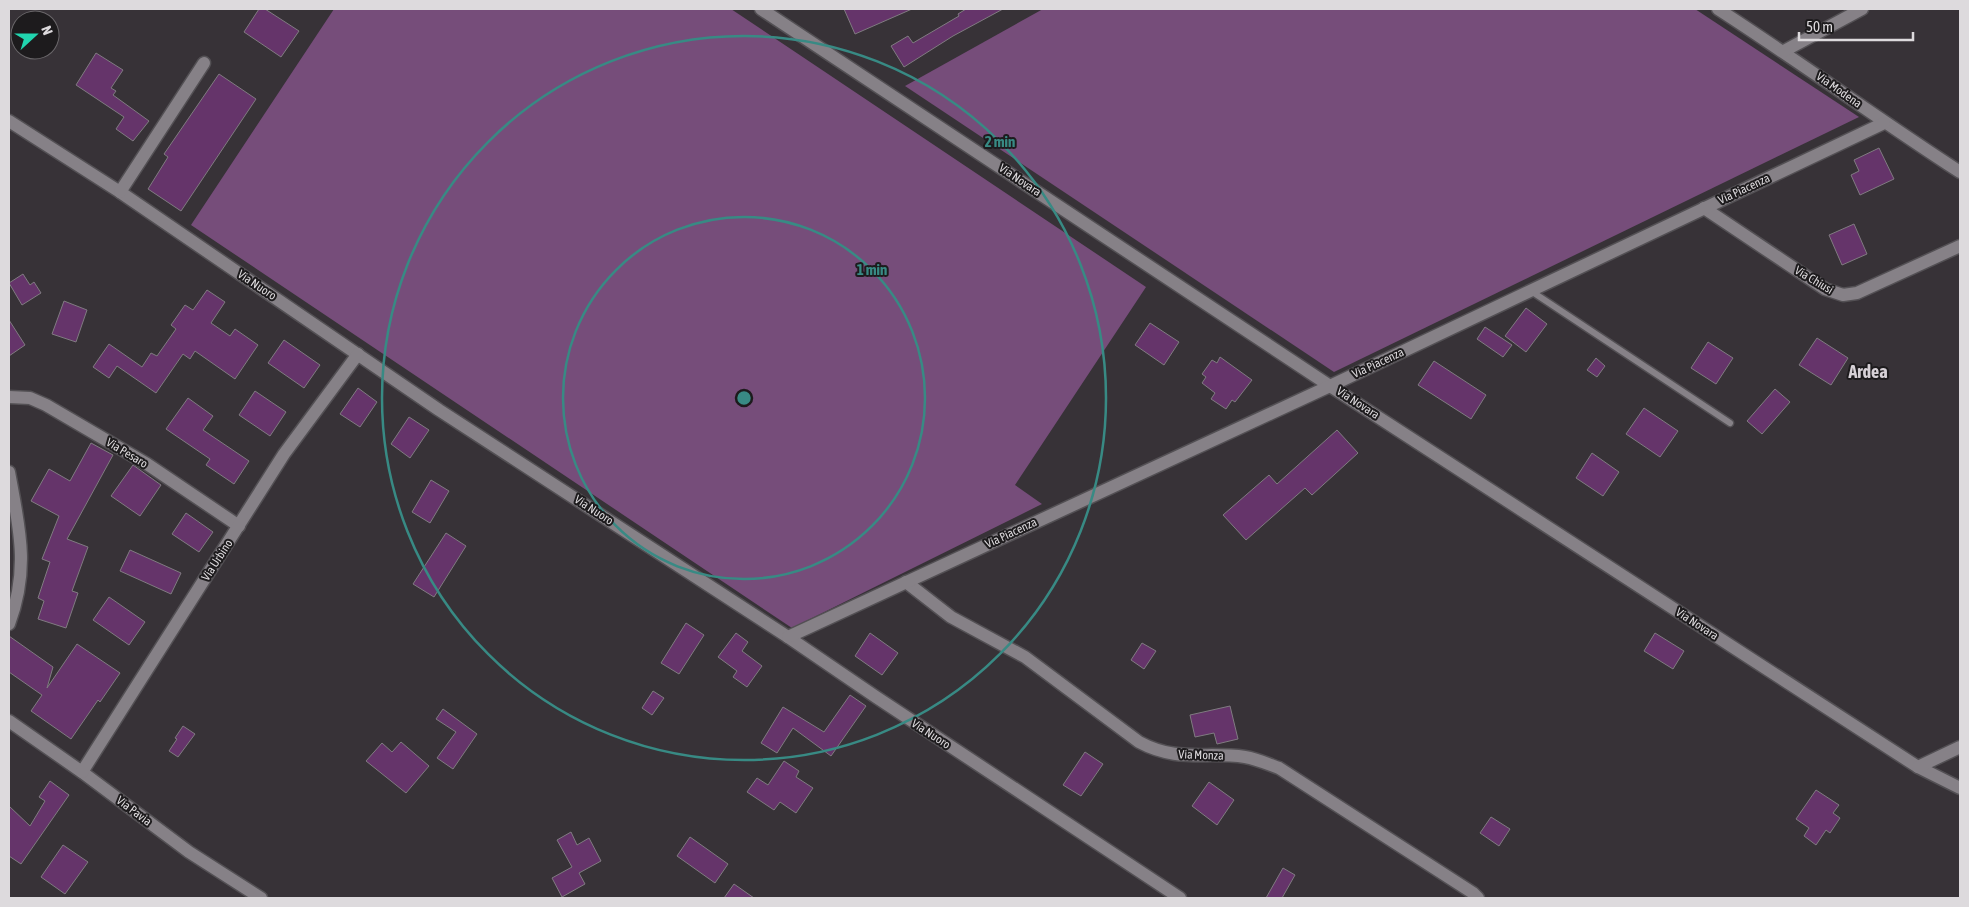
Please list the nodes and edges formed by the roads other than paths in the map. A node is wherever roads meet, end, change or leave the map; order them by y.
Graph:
1 (761, 9) edge
2 (1718, 9) edge
3 (1862, 9) edge
4 (1784, 51) junction
5 (204, 63) dead end
6 (9, 121) edge
7 (1884, 123) junction
8 (1960, 172) edge
9 (120, 192) junction
10 (1704, 208) junction
11 (1960, 246) edge
12 (1530, 291) junction
13 (358, 354) junction
14 (1330, 386) junction
15 (9, 397) edge
16 (1730, 423) dead end
17 (9, 472) edge
18 (239, 526) junction
19 (9, 543) edge
20 (22, 551) junction
21 (906, 582) junction
22 (9, 624) edge
23 (788, 637) junction
24 (9, 721) edge
25 (1960, 747) edge
26 (1918, 767) junction
27 (82, 772) junction
28 (1960, 788) edge
29 (261, 898) edge
30 (1180, 898) edge
31 (1478, 898) edge

1 - 14 street, Via Novara
2 - 4 street, Via Modena
3 - 4 street
4 - 7 street, Via Modena
5 - 9 street
6 - 9 street, Via Nuoro
7 - 8 street, Via Modena
7 - 10 street, Via Piacenza
9 - 13 street, Via Nuoro
10 - 11 street, Via Chiusi
10 - 12 street, Via Piacenza
12 - 14 street, Via Piacenza
12 - 16 lane
13 - 18 street, Via Urbino
13 - 23 street, Via Nuoro
14 - 21 street, Via Piacenza
14 - 26 street, Via Novara
15 - 18 street, Via Pesaro
17 - 20 street
18 - 27 street, Via Urbino
19 - 20 street
20 - 22 street
21 - 23 street, Via Piacenza
21 - 31 street, Via Monza
23 - 30 street, Via Nuoro
24 - 27 street, Via Pavia
25 - 26 street
26 - 28 street, Via Novara
27 - 29 street, Via Pavia

